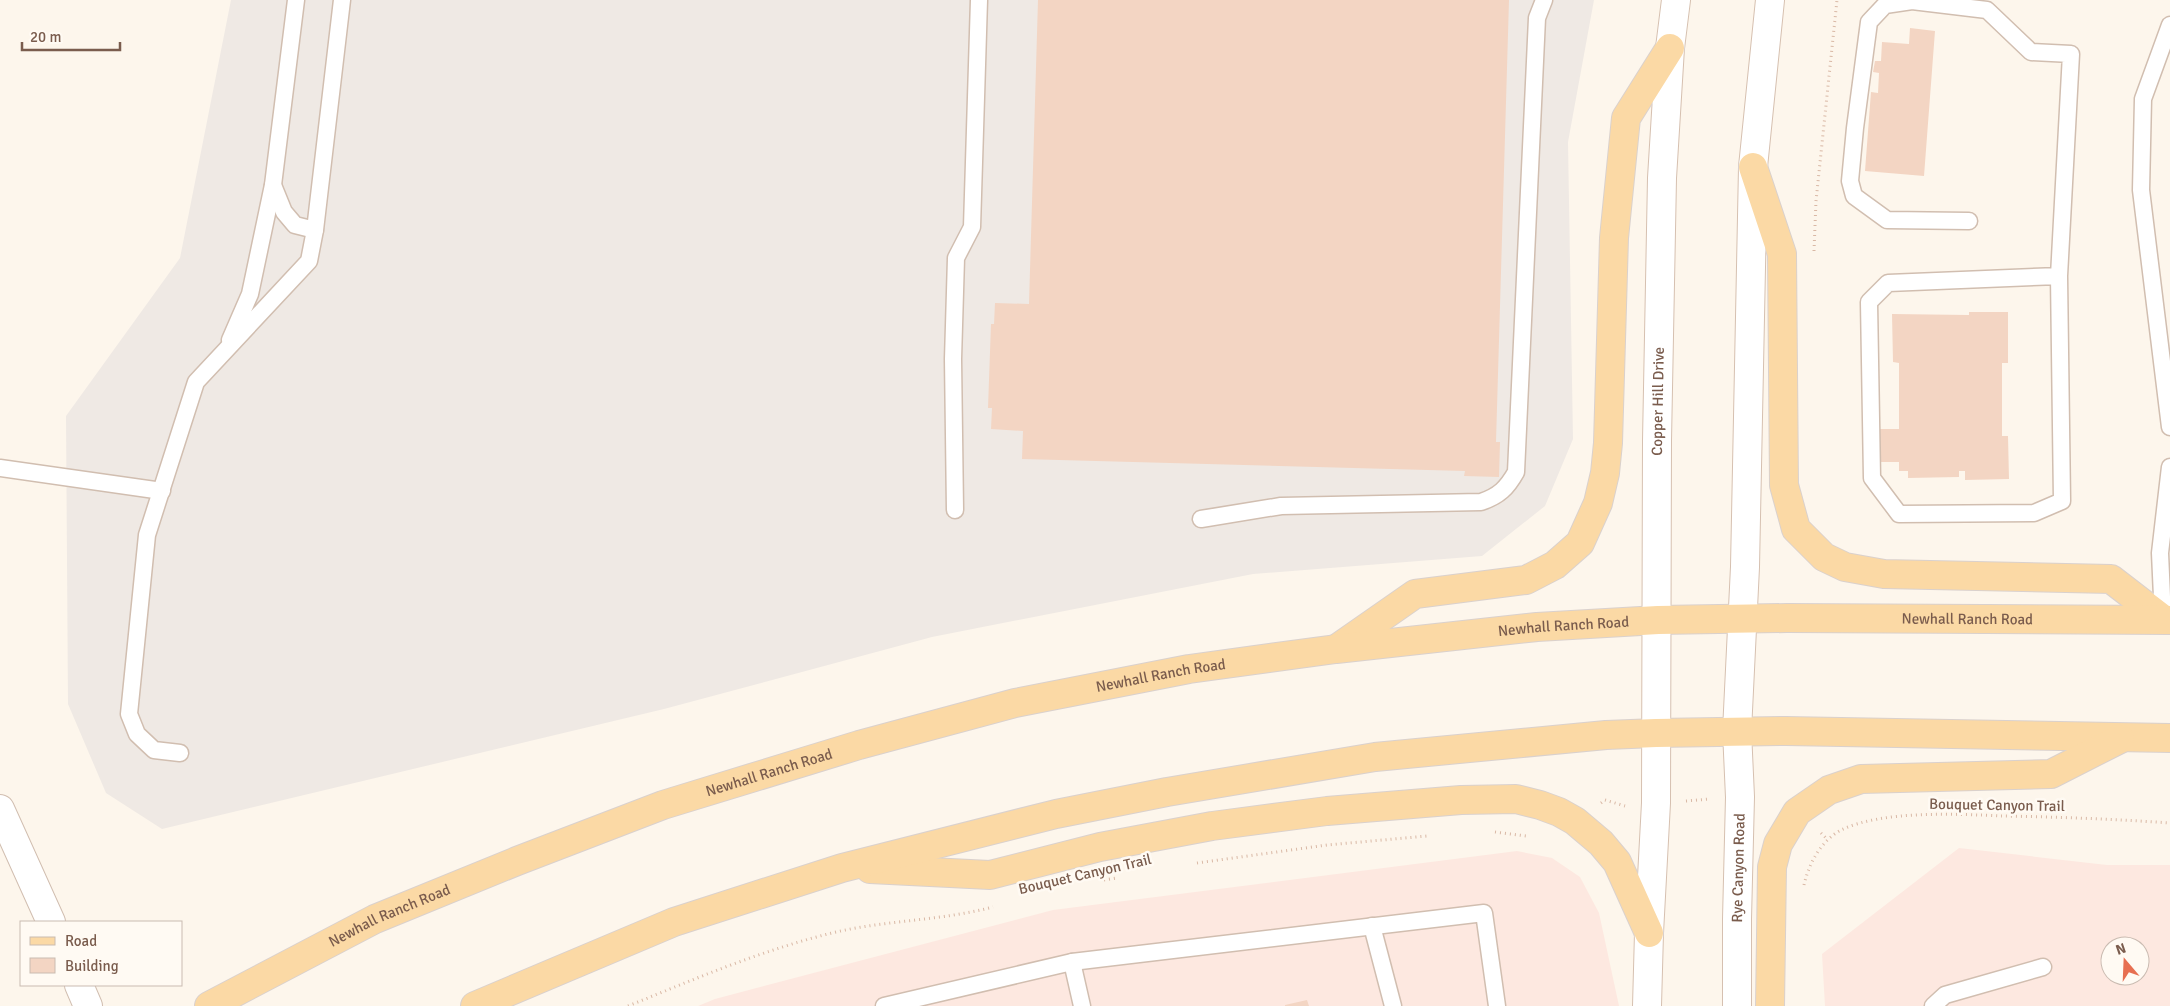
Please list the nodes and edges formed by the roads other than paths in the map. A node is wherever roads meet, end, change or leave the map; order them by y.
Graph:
1 (296, 0) edge
2 (342, 0) edge
3 (979, 0) edge
4 (1544, 0) edge
5 (1676, 0) edge
6 (1770, 0) edge
7 (2170, 25) edge
8 (1670, 48) junction
9 (1753, 167) junction
10 (273, 185) junction
11 (1969, 221) dead end
12 (315, 230) junction
13 (2059, 276) junction
14 (225, 350) junction
15 (2170, 427) edge
16 (2170, 467) edge
17 (0, 468) edge
18 (162, 491) junction
19 (955, 510) dead end
20 (1201, 519) dead end
21 (1742, 619) junction
22 (1658, 620) junction
23 (2167, 620) edge
24 (1336, 649) junction
25 (1737, 732) junction
26 (1656, 733) junction
27 (2124, 737) junction
28 (2170, 738) edge
29 (180, 753) dead end
30 (0, 809) edge
31 (842, 868) junction
32 (51, 921) edge
33 (1372, 926) junction
34 (1649, 933) junction
35 (1072, 962) junction
36 (2043, 967) dead end
37 (79, 986) edge
38 (88, 1006) edge
39 (209, 1006) edge
40 (475, 1006) edge
41 (884, 1006) edge
42 (1082, 1006) edge
43 (1393, 1006) edge
44 (1497, 1006) edge
45 (1647, 1006) edge
46 (1737, 1006) edge
47 (1770, 1006) edge
48 (1934, 1006) edge

1 - 10 lane
2 - 12 lane
3 - 19 lane
4 - 20 lane
5 - 8 main road, Copper Hill Drive
6 - 9 main road
7 - 15 lane
8 - 22 main road, Copper Hill Drive
8 - 24 main road
9 - 21 main road
9 - 23 main road
10 - 12 lane
10 - 14 lane
11 - 13 lane
12 - 14 lane
13 - 13 lane
14 - 18 lane
16 - 23 lane
17 - 18 lane
18 - 29 lane
21 - 22 main road, Newhall Ranch Road
21 - 23 main road, Newhall Ranch Road
21 - 25 main road
22 - 24 main road, Newhall Ranch Road
22 - 26 main road, Copper Hill Drive
24 - 39 main road, Newhall Ranch Road
25 - 26 main road
25 - 27 main road
25 - 46 main road, Rye Canyon Road
26 - 31 main road
26 - 34 main road, Copper Hill Drive
27 - 28 main road
27 - 47 main road
30 - 32 main road
31 - 34 main road
31 - 40 main road
33 - 35 lane
33 - 43 lane
33 - 44 lane
34 - 45 main road
35 - 41 lane
35 - 42 lane
36 - 48 lane
37 - 38 main road

